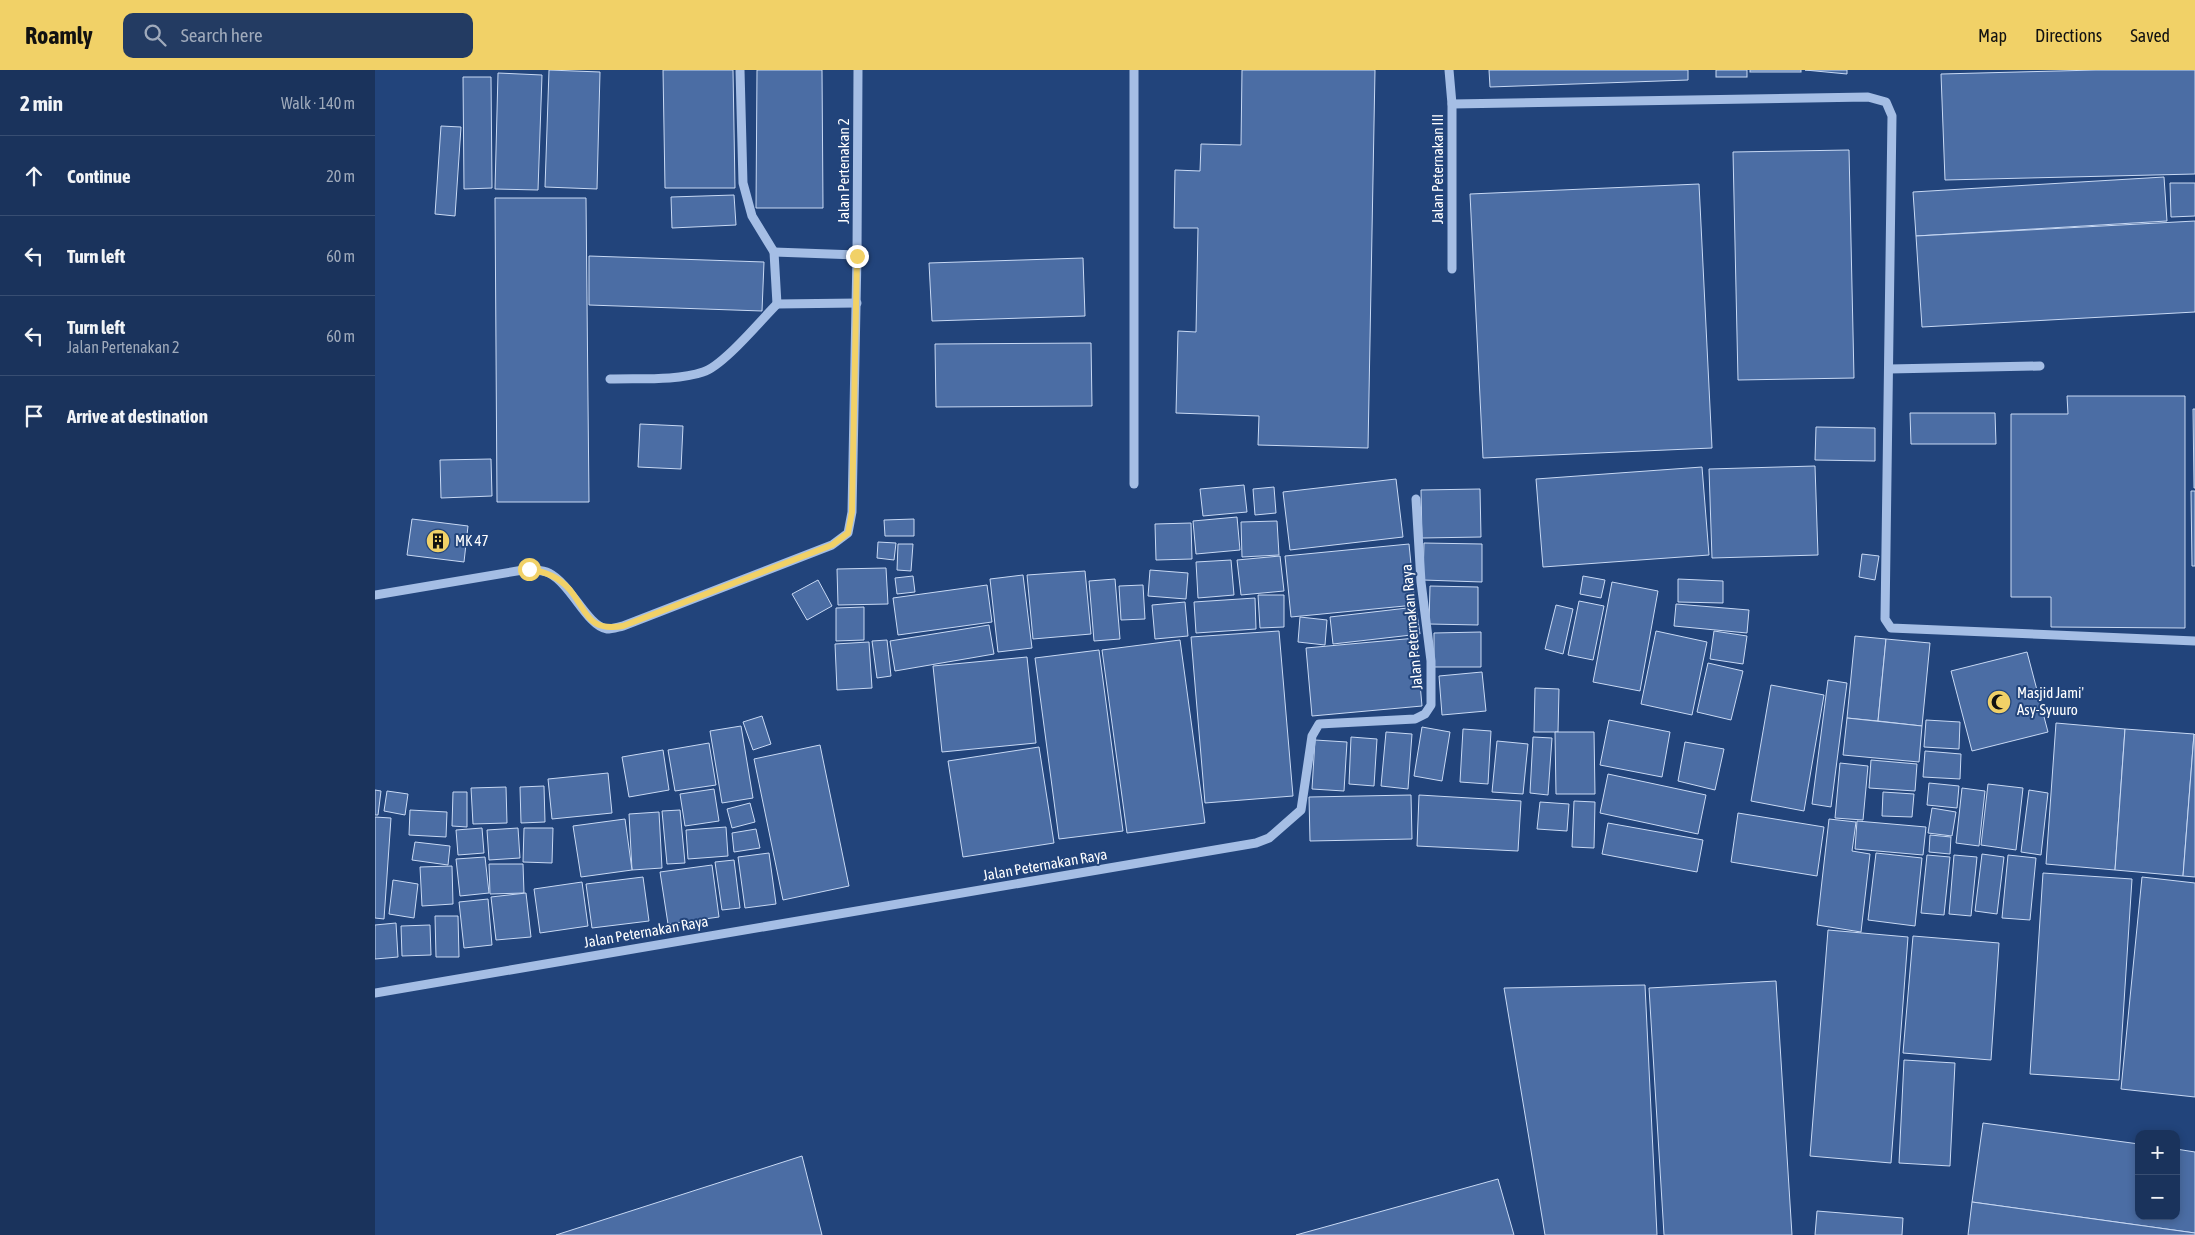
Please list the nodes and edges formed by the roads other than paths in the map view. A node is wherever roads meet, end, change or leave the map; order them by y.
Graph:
1 (740, 70) edge
2 (857, 70) edge
3 (1134, 70) edge
4 (1449, 70) edge
5 (1452, 104) junction
6 (774, 252) junction
7 (857, 256) junction
8 (1452, 269) dead end
9 (857, 302) junction
10 (777, 304) junction
11 (2040, 366) dead end
12 (1889, 369) junction
13 (610, 379) dead end
14 (1135, 484) dead end
15 (1416, 499) dead end
16 (375, 595) edge
17 (2195, 641) edge
18 (375, 993) edge

1 - 6 street
2 - 7 street, Jalan Pertenakan 2
3 - 14 street
4 - 5 street, Jalan Peternakan III
5 - 8 street, Jalan Peternakan III
5 - 12 street
6 - 7 street
6 - 10 street
7 - 9 street, Jalan Pertenakan 2
9 - 10 street
9 - 16 street, Jalan Pertenakan 2
10 - 13 street
11 - 12 street
12 - 17 street
15 - 18 street, Jalan Peternakan Raya

